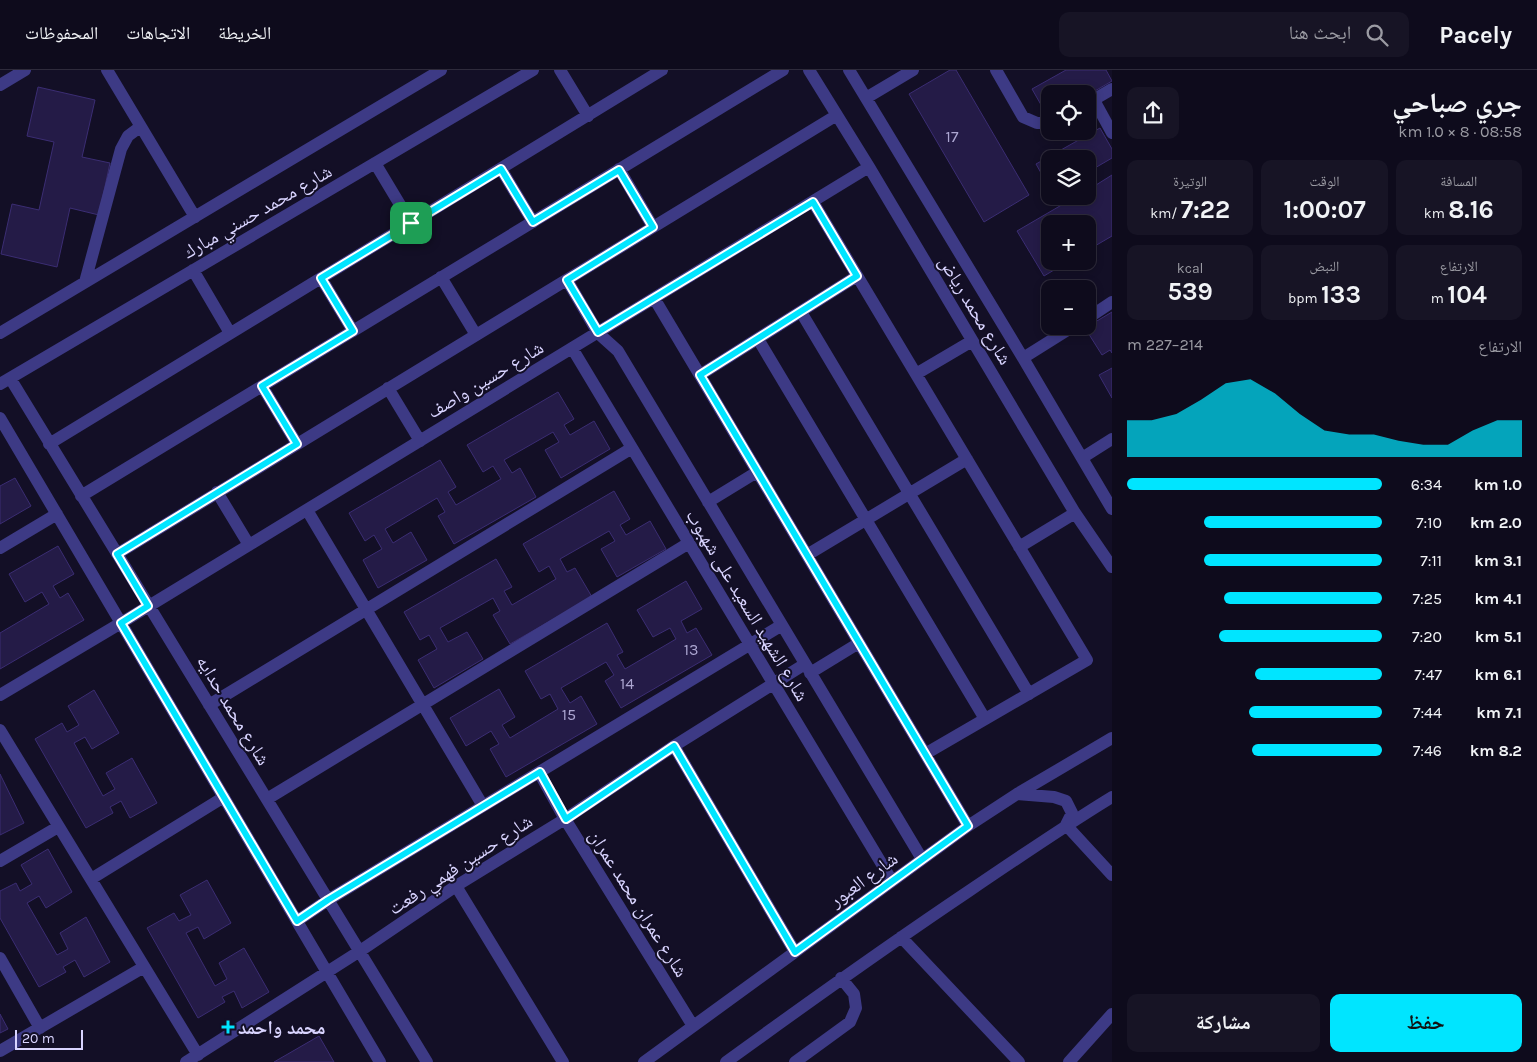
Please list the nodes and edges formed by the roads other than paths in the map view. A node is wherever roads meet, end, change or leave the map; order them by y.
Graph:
1 (25, 70) edge
2 (107, 70) edge
3 (441, 70) edge
4 (532, 70) edge
5 (560, 70) edge
6 (662, 70) edge
7 (783, 70) edge
8 (809, 70) edge
9 (849, 70) edge
10 (913, 70) edge
11 (996, 70) edge
12 (0, 85) edge
13 (1112, 89) edge
14 (866, 98) junction
15 (1096, 99) edge
16 (1096, 110) edge
17 (588, 116) junction
18 (837, 116) junction
19 (1041, 123) edge
20 (140, 127) junction
21 (1112, 134) edge
22 (375, 163) junction
23 (869, 167) junction
24 (501, 169) junction
25 (619, 170) junction
26 (813, 202) junction
27 (195, 217) junction
28 (533, 222) junction
29 (411, 223) junction
30 (653, 227) junction
31 (193, 270) junction
32 (857, 276) junction
33 (321, 278) junction
34 (441, 278) junction
35 (567, 280) junction
36 (85, 282) junction
37 (654, 298) junction
38 (1112, 302) edge
39 (801, 312) junction
40 (1096, 313) edge
41 (353, 331) junction
42 (598, 332) junction
43 (0, 333) edge
44 (230, 333) junction
45 (476, 335) junction
46 (1060, 335) edge
47 (758, 339) junction
48 (972, 341) junction
49 (572, 348) junction
50 (1023, 358) junction
51 (916, 374) junction
52 (700, 375) junction
53 (5, 381) edge
54 (262, 386) junction
55 (388, 388) junction
56 (0, 418) edge
57 (1112, 440) edge
58 (420, 441) junction
59 (49, 444) junction
60 (297, 444) junction
61 (632, 448) junction
62 (1082, 458) junction
63 (967, 459) junction
64 (757, 472) junction
65 (217, 492) junction
66 (909, 494) junction
67 (81, 496) junction
68 (708, 502) junction
69 (1112, 509) edge
70 (307, 510) junction
71 (1075, 513) junction
72 (57, 514) junction
73 (866, 520) junction
74 (689, 543) junction
75 (249, 545) junction
76 (1019, 547) junction
77 (0, 548) edge
78 (117, 554) junction
79 (807, 555) junction
80 (1112, 567) edge
81 (148, 606) junction
82 (366, 610) junction
83 (121, 623) junction
84 (782, 625) junction
85 (859, 643) junction
86 (750, 644) junction
87 (808, 668) junction
88 (773, 683) junction
89 (1029, 694) junction
90 (0, 695) edge
91 (423, 704) junction
92 (209, 705) junction
93 (985, 719) junction
94 (0, 730) edge
95 (1112, 738) edge
96 (674, 746) junction
97 (925, 754) junction
98 (540, 772) junction
99 (1017, 794) junction
100 (224, 797) junction
101 (1112, 797) edge
102 (267, 799) junction
103 (483, 806) junction
104 (566, 819) junction
105 (1066, 825) junction
106 (968, 826) junction
107 (58, 827) junction
108 (922, 859) junction
109 (0, 861) edge
110 (1112, 875) edge
111 (91, 879) junction
112 (892, 881) junction
113 (456, 886) junction
114 (328, 900) junction
115 (297, 921) junction
116 (901, 937) junction
117 (360, 951) junction
118 (795, 952) junction
119 (0, 958) edge
120 (144, 968) junction
121 (327, 972) junction
122 (841, 978) junction
123 (1112, 1014) edge
124 (693, 1026) junction
125 (40, 1028) junction
126 (0, 1051) edge
127 (198, 1055) junction
128 (186, 1062) edge
129 (380, 1062) edge
130 (427, 1062) edge
131 (563, 1062) edge
132 (644, 1062) edge
133 (726, 1062) edge
134 (795, 1062) edge
135 (1019, 1062) edge
136 (1069, 1062) edge

1 - 12 street
2 - 20 street
3 - 27 street, شارع محمد حسني مبارك
4 - 22 street, شارع محمد حسني مبارك
5 - 17 street
6 - 17 street
7 - 25 street
8 - 18 street, شارع محمد رياض
9 - 14 street, شارع محمد رياض
10 - 14 street
11 - 19 street
13 - 15 street
14 - 50 street, شارع محمد رياض
16 - 21 street
17 - 24 street
18 - 23 street, شارع محمد رياض
18 - 30 street
20 - 27 street
20 - 36 street
22 - 29 street
22 - 31 street, شارع محمد حسني مبارك
23 - 26 street, شارع حسين واصف
23 - 48 street, شارع محمد رياض
24 - 28 street
24 - 29 street
25 - 28 street
25 - 30 street
26 - 32 street
26 - 37 street, شارع حسين واصف
27 - 36 street, شارع محمد حسني مبارك
28 - 34 street
29 - 33 street
30 - 35 street
31 - 44 street
31 - 53 street, شارع محمد حسني مبارك
32 - 39 street
32 - 51 street
33 - 41 street
33 - 44 street
34 - 41 street
34 - 45 street
35 - 42 street, شارع الشهيد السعيد على شهبوب
35 - 45 street
36 - 43 street, شارع محمد حسني مبارك
37 - 42 street, شارع حسين واصف
37 - 52 street
38 - 40 street
39 - 47 street
39 - 66 street
41 - 54 street
42 - 49 street, شارع حسين واصف
42 - 68 street, شارع الشهيد السعيد على شهبوب
44 - 59 street
45 - 55 street
46 - 50 street
47 - 52 street
47 - 73 street
48 - 51 street
48 - 71 street, شارع محمد رياض
49 - 58 street, شارع حسين واصف
49 - 61 street, شارع الشهيد السعيد على شهبوب
50 - 62 street, شارع محمد رياض
51 - 63 street
52 - 64 street
53 - 59 street, شارع محمد حدايه
54 - 60 street
54 - 67 street
55 - 58 street
55 - 60 street
56 - 72 street
57 - 62 street
58 - 70 street, شارع حسين واصف
59 - 67 street, شارع محمد حدايه
60 - 65 street
61 - 74 street, شارع الشهيد السعيد على شهبوب
61 - 82 street
62 - 69 street, شارع محمد رياض
63 - 66 street
63 - 76 street
64 - 68 street
64 - 79 street
65 - 75 street
65 - 78 street
66 - 73 street
66 - 89 street
67 - 78 street, شارع محمد حدايه
68 - 84 street, شارع الشهيد السعيد على شهبوب
70 - 75 street, شارع حسين واصف
70 - 82 street
71 - 76 street
71 - 80 street, شارع محمد رياض
72 - 77 street
72 - 83 street
73 - 79 street
73 - 93 street
74 - 86 street, شارع الشهيد السعيد على شهبوب
74 - 91 street
75 - 81 street, شارع حسين واصف
76 - 89 street
78 - 81 street, شارع محمد حدايه
79 - 85 street
81 - 83 street, شارع حسين واصف
81 - 92 street, شارع محمد حدايه
82 - 91 street
82 - 92 street
83 - 90 street, شارع حسين واصف
83 - 100 street
84 - 86 street, شارع حسين فهمي رفعت
84 - 87 street, شارع الشهيد السعيد على شهبوب
85 - 87 street, شارع حسين فهمي رفعت
85 - 97 street
86 - 88 street, شارع الشهيد السعيد على شهبوب
86 - 98 street, شارع حسين فهمي رفعت
87 - 88 street, شارع حسين فهمي رفعت
87 - 108 street, شارع الشهيد السعيد على شهبوب
88 - 96 street, شارع حسين فهمي رفعت
88 - 112 street, شارع الشهيد السعيد على شهبوب
89 - 93 street
91 - 102 street
91 - 103 street
92 - 102 street, شارع محمد حدايه
93 - 97 street
94 - 107 street
95 - 99 street, شارع العبور
96 - 104 street, شارع حسين فهمي رفعت
96 - 118 street
97 - 106 street
98 - 103 street, شارع حسين فهمي رفعت
98 - 104 street, شارع عمران محمد عمران
99 - 105 street
99 - 106 street, شارع العبور
100 - 111 street
100 - 115 street
101 - 105 street
102 - 114 street, شارع محمد حدايه
103 - 114 street, شارع حسين فهمي رفعت
104 - 113 street, شارع حسين فهمي رفعت
104 - 124 street, شارع عمران محمد عمران
105 - 110 street
105 - 116 street
106 - 108 street, شارع العبور
107 - 109 street
107 - 111 street
108 - 112 street, شارع العبور
111 - 120 street
112 - 118 street, شارع العبور
113 - 117 street, شارع حسين فهمي رفعت
113 - 131 street
114 - 115 street, شارع حسين فهمي رفعت
114 - 117 street, شارع محمد حدايه
115 - 121 street
116 - 122 street
116 - 135 street
117 - 121 street, شارع حسين فهمي رفعت
117 - 130 street, شارع محمد حدايه
118 - 124 street, شارع العبور
119 - 125 street
120 - 125 street
120 - 127 street
121 - 127 street, شارع حسين فهمي رفعت
121 - 129 street
122 - 133 street
122 - 134 street
123 - 136 street
124 - 132 street, شارع العبور
125 - 126 street
127 - 128 street, شارع حسين فهمي رفعت

